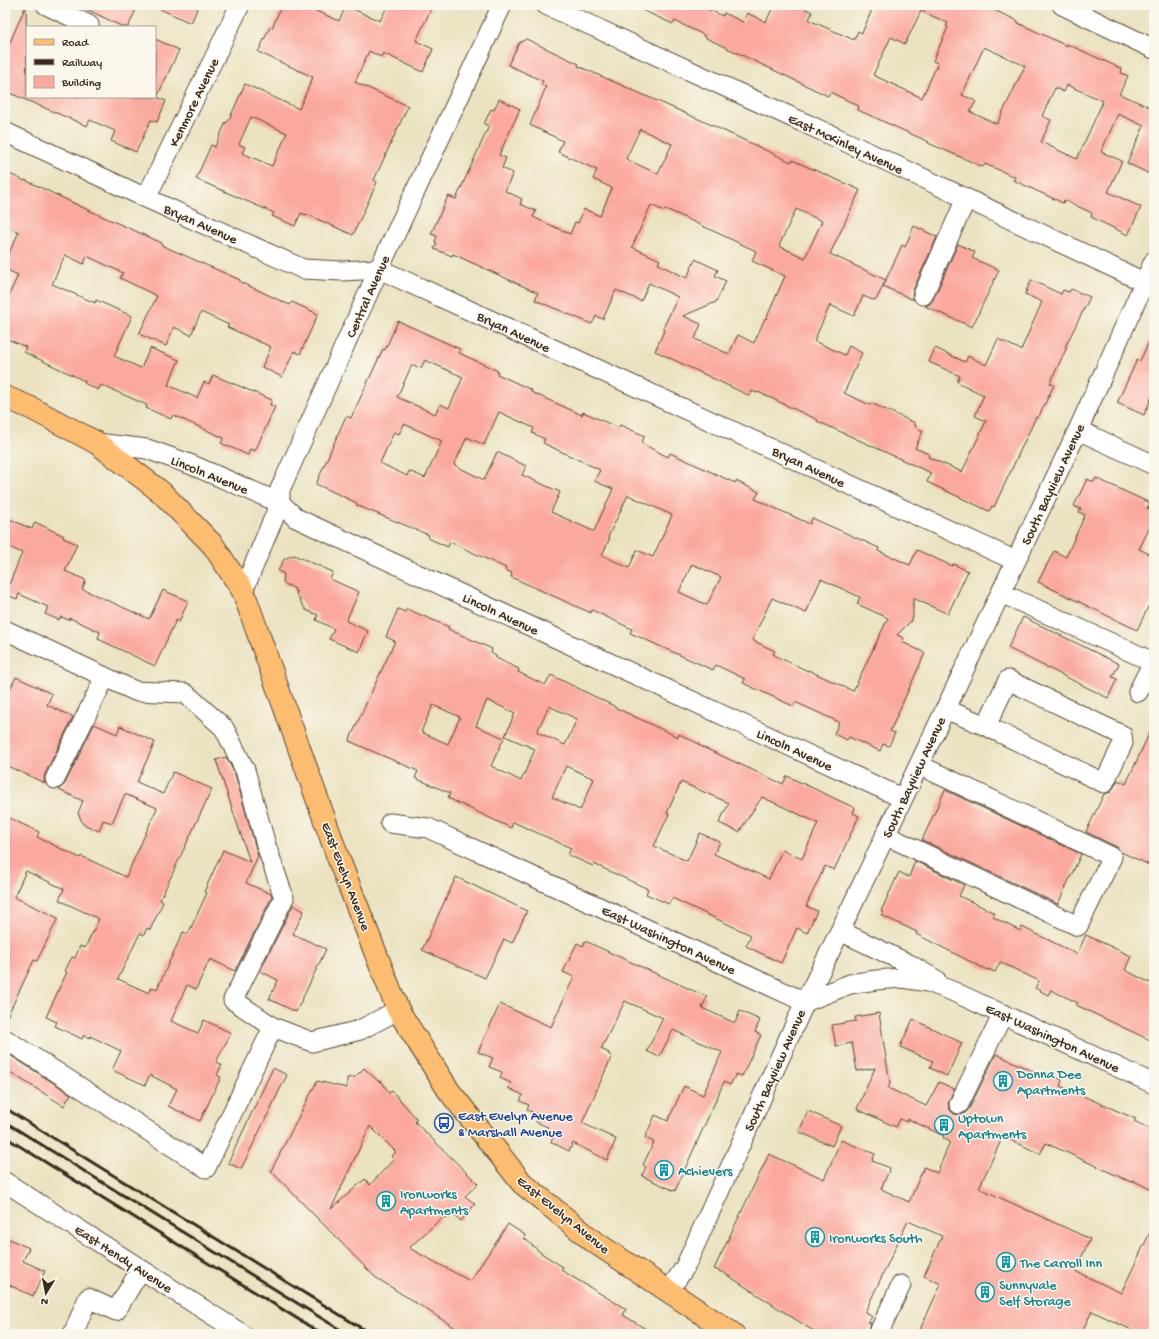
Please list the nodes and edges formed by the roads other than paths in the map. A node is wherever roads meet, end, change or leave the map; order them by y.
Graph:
1 (46, 5) edge
2 (240, 5) edge
3 (502, 5) edge
4 (546, 5) edge
5 (1062, 5) edge
6 (89, 25) dead end
7 (1154, 49) edge
8 (5, 132) edge
9 (146, 198) junction
10 (966, 198) junction
11 (1154, 261) edge
12 (379, 269) junction
13 (1144, 282) junction
14 (922, 295) dead end
15 (5, 397) edge
16 (1078, 430) junction
17 (97, 442) junction
18 (1154, 465) edge
19 (280, 503) junction
20 (1016, 561) junction
21 (243, 591) junction
22 (1001, 593) junction
23 (5, 630) edge
24 (1154, 661) edge
25 (105, 677) junction
26 (1138, 692) dead end
27 (945, 709) junction
28 (986, 726) junction
29 (919, 765) junction
30 (56, 779) dead end
31 (902, 798) junction
32 (390, 823) dead end
33 (885, 835) junction
34 (840, 931) junction
35 (952, 991) junction
36 (805, 1002) junction
37 (398, 1010) junction
38 (1002, 1014) junction
39 (273, 1027) junction
40 (5, 1039) edge
41 (1154, 1084) edge
42 (959, 1104) dead end
43 (5, 1182) edge
44 (141, 1269) junction
45 (901, 1285) dead end
46 (670, 1291) junction
47 (73, 1334) edge
48 (242, 1334) edge
49 (734, 1334) edge
50 (878, 1334) edge

1 - 6 street
2 - 9 street, Kenmore Avenue
3 - 12 street, Central Avenue
4 - 10 street, East McKinley Avenue
5 - 7 street
8 - 9 street, Bryan Avenue
9 - 12 street, Bryan Avenue
10 - 13 street, East McKinley Avenue
10 - 14 street
11 - 13 street, South Bayview Avenue
12 - 19 street, Central Avenue
12 - 20 street, Bryan Avenue
13 - 16 street, South Bayview Avenue
15 - 17 main road, East Evelyn Avenue
16 - 18 street
16 - 20 street, South Bayview Avenue
17 - 19 street, Lincoln Avenue
17 - 21 main road, East Evelyn Avenue
19 - 21 street, Central Avenue
19 - 31 street, Lincoln Avenue
20 - 22 street, South Bayview Avenue
21 - 37 main road, East Evelyn Avenue
22 - 24 street
22 - 27 street, South Bayview Avenue
23 - 25 street
24 - 26 street
25 - 30 street
25 - 39 street
27 - 28 street
27 - 29 street, South Bayview Avenue
28 - 28 street
29 - 31 street, South Bayview Avenue
29 - 33 street
31 - 33 street, South Bayview Avenue
32 - 36 street, East Washington Avenue
33 - 34 street, South Bayview Avenue
34 - 35 street, East Washington Avenue
34 - 36 street, South Bayview Avenue
35 - 36 street, East Washington Avenue
35 - 38 street, East Washington Avenue
36 - 46 street, South Bayview Avenue
37 - 39 street
37 - 46 main road, East Evelyn Avenue
38 - 41 street, East Washington Avenue
38 - 42 street
39 - 40 street
43 - 44 street, East Hendy Avenue
44 - 47 street
44 - 48 street, East Hendy Avenue
45 - 50 street
46 - 49 main road, East Evelyn Avenue

